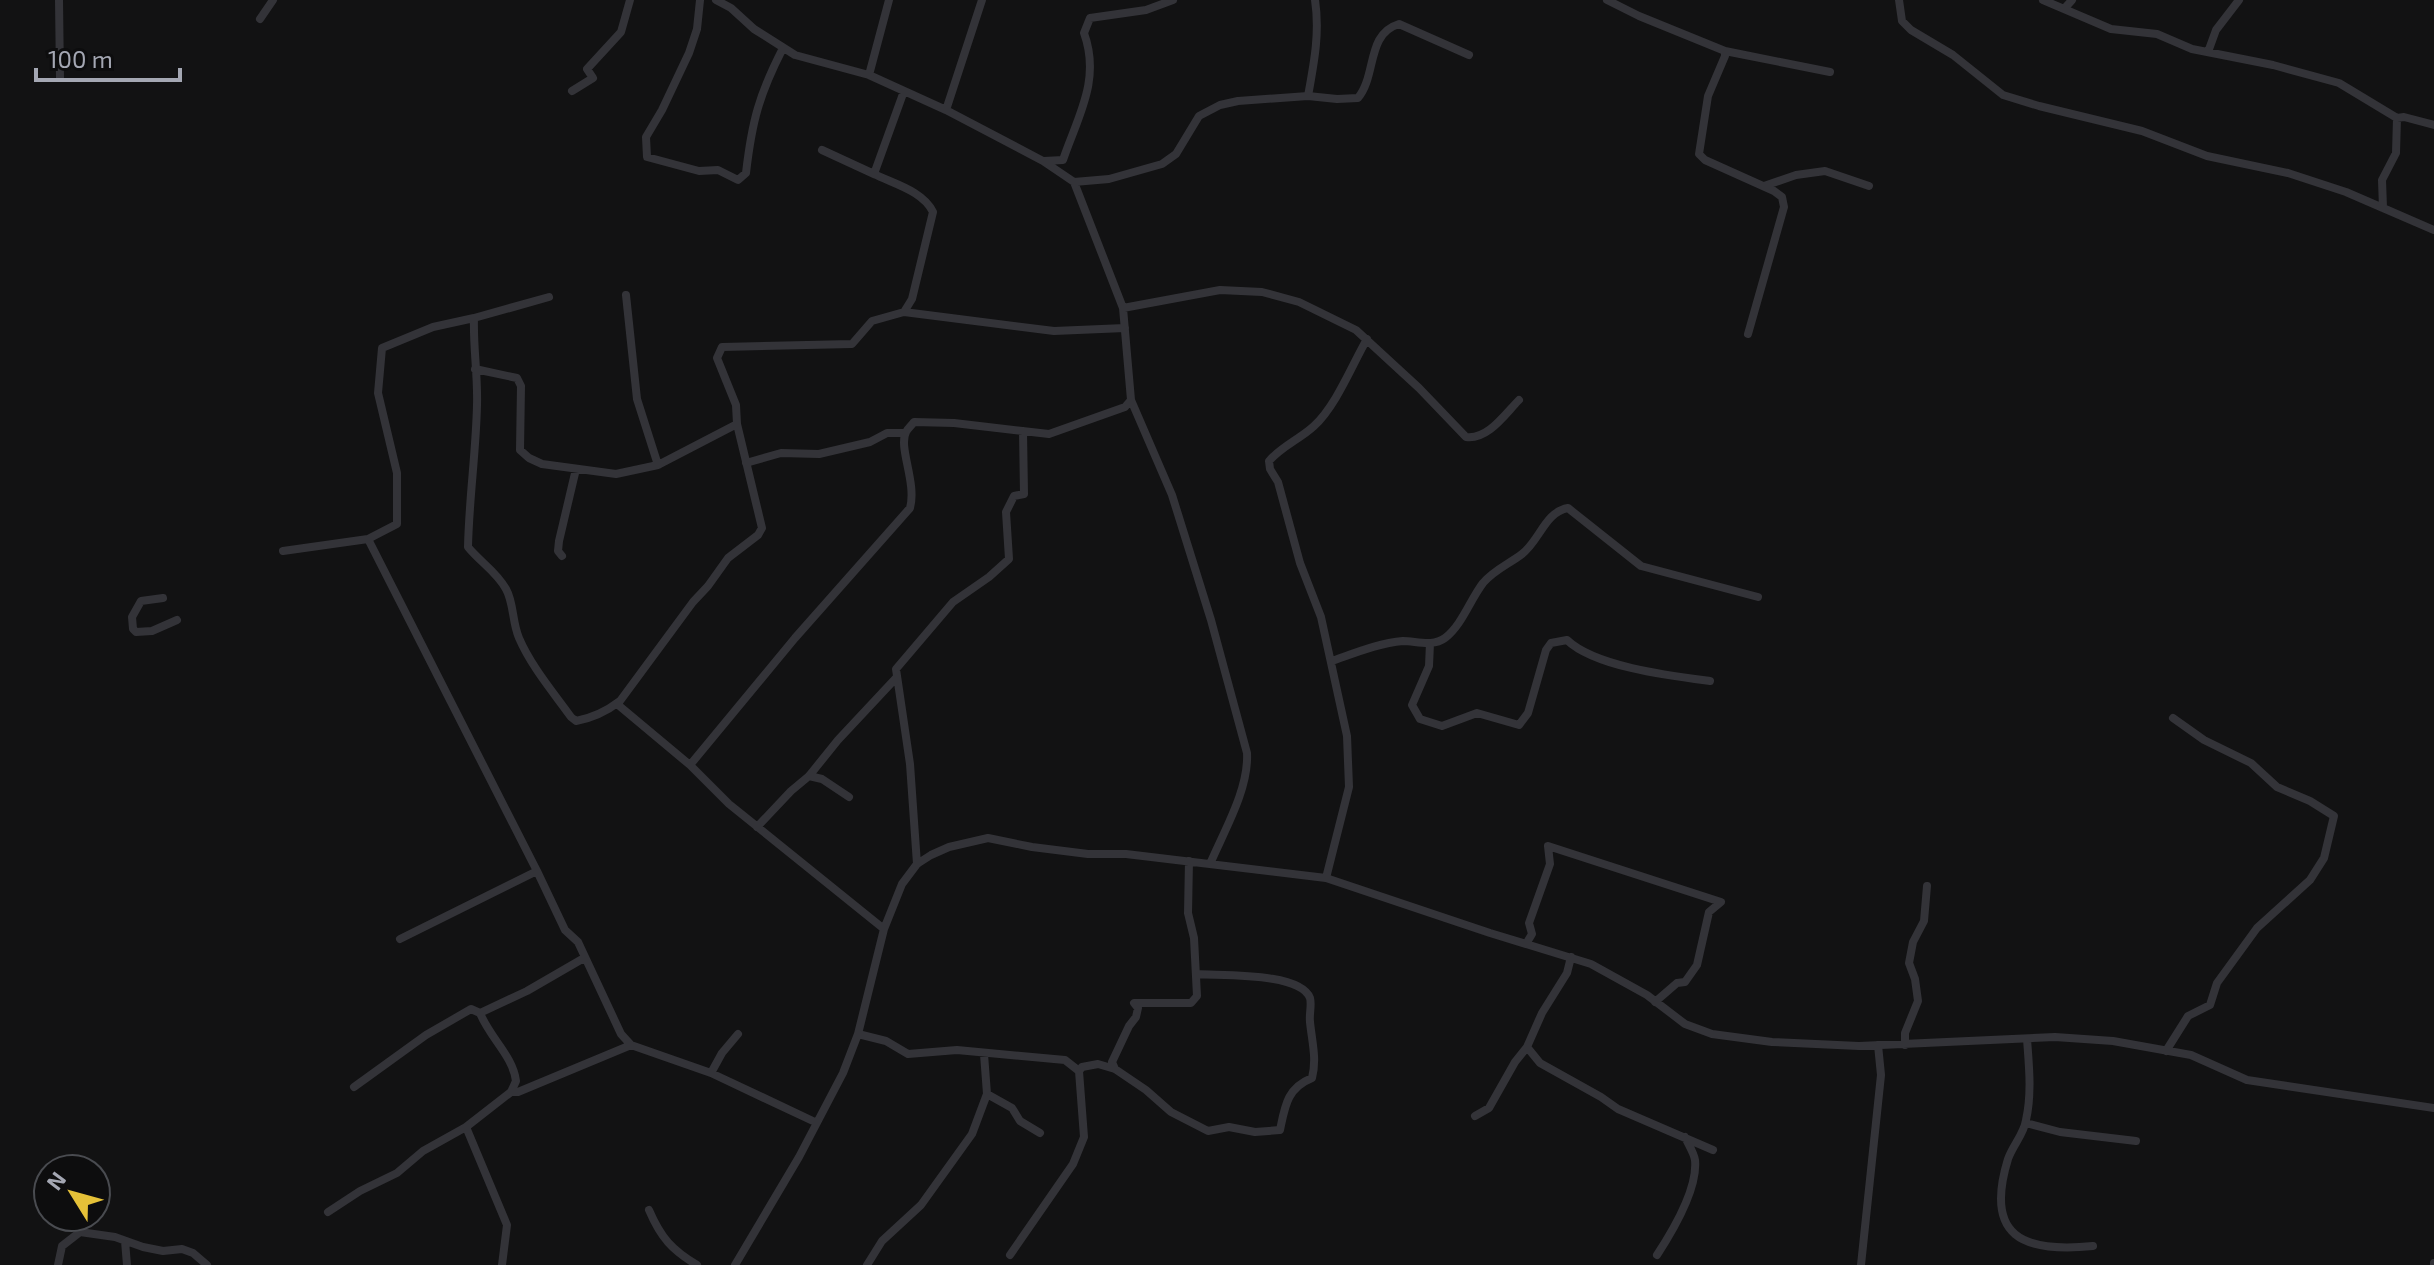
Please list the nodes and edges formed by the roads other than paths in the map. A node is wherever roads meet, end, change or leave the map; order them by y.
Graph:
1 (59, 0) edge
2 (273, 0) edge
3 (630, 0) edge
4 (700, 0) edge
5 (716, 0) edge
6 (889, 0) edge
7 (982, 0) edge
8 (1173, 0) edge
9 (1315, 0) edge
10 (1607, 0) edge
11 (1899, 0) edge
12 (2043, 0) edge
13 (2072, 0) edge
14 (2239, 0) edge
15 (733, 4) edge
16 (2064, 9) junction
17 (260, 19) dead end
18 (783, 48) junction
19 (1725, 51) junction
20 (2208, 52) junction
21 (1469, 55) dead end
22 (1830, 72) dead end
23 (869, 75) junction
24 (60, 78) dead end
25 (572, 91) dead end
26 (904, 91) junction
27 (1308, 96) junction
28 (946, 110) junction
29 (2397, 118) junction
30 (2434, 125) edge
31 (822, 150) dead end
32 (1043, 161) junction
33 (874, 174) junction
34 (1074, 182) junction
35 (1764, 186) junction
36 (1869, 186) dead end
37 (2383, 208) junction
38 (2434, 230) edge
39 (626, 295) dead end
40 (549, 297) dead end
41 (1123, 308) junction
42 (904, 312) junction
43 (474, 318) junction
44 (1125, 328) junction
45 (1748, 334) dead end
46 (1367, 339) junction
47 (475, 369) junction
48 (1131, 400) junction
49 (1519, 400) dead end
50 (737, 424) junction
51 (1023, 431) junction
52 (905, 433) junction
53 (746, 463) junction
54 (658, 465) junction
55 (576, 469) junction
56 (368, 539) junction
57 (283, 551) dead end
58 (562, 556) dead end
59 (1758, 597) dead end
60 (163, 598) dead end
61 (177, 620) dead end
62 (1430, 643) junction
63 (1332, 661) junction
64 (896, 678) junction
65 (1710, 681) dead end
66 (617, 704) junction
67 (2173, 718) dead end
68 (690, 765) junction
69 (809, 776) junction
70 (849, 797) dead end
71 (757, 827) junction
72 (1189, 861) junction
73 (917, 864) junction
74 (1210, 864) junction
75 (537, 871) junction
76 (1326, 878) junction
77 (1927, 886) dead end
78 (884, 929) junction
79 (400, 939) dead end
80 (1526, 944) junction
81 (1571, 957) junction
82 (584, 958) junction
83 (1197, 974) junction
84 (1655, 1002) junction
85 (480, 1013) junction
86 (738, 1034) dead end
87 (858, 1034) junction
88 (2027, 1039) junction
89 (631, 1045) junction
90 (1878, 1045) junction
91 (1905, 1045) junction
92 (1527, 1047) junction
93 (2166, 1051) junction
94 (984, 1054) junction
95 (1115, 1069) junction
96 (1079, 1071) junction
97 (711, 1073) junction
98 (354, 1087) dead end
99 (511, 1092) junction
100 (987, 1094) junction
101 (2434, 1108) edge
102 (1475, 1116) dead end
103 (815, 1122) junction
104 (2026, 1123) junction
105 (466, 1127) junction
106 (1040, 1133) dead end
107 (1684, 1136) junction
108 (2136, 1141) dead end
109 (1713, 1150) dead end
110 (649, 1210) dead end
111 (328, 1212) dead end
112 (125, 1241) junction
113 (2093, 1246) dead end
114 (1010, 1255) dead end
115 (1657, 1255) dead end
116 (58, 1265) edge
117 (127, 1265) edge
118 (207, 1265) edge
119 (502, 1265) edge
120 (697, 1265) edge
121 (735, 1265) edge
122 (867, 1265) edge
123 (1861, 1265) edge

1 - 24 street
2 - 17 street
3 - 25 street
4 - 18 street
5 - 15 street
6 - 23 street
7 - 28 street
8 - 32 street
9 - 27 street
10 - 19 street
11 - 37 street
12 - 16 street
13 - 16 street
14 - 20 street
15 - 18 street
16 - 20 street
18 - 23 street
19 - 22 street
19 - 35 street
20 - 29 street
21 - 27 street
23 - 26 street
26 - 28 street
26 - 33 street
27 - 34 street
28 - 32 street
29 - 30 street
29 - 37 street
31 - 33 street
32 - 34 street
33 - 42 street
34 - 41 street
35 - 36 street
35 - 45 street
37 - 38 street
39 - 54 street
40 - 43 street
41 - 44 street
41 - 46 street
42 - 44 street
42 - 50 street
43 - 47 street
43 - 56 street
44 - 48 street
46 - 49 street
46 - 63 street
47 - 55 street
47 - 66 street
48 - 51 street
48 - 74 street
50 - 53 street
50 - 54 street
51 - 52 street
51 - 64 street
52 - 53 street
52 - 68 street
53 - 66 street
54 - 55 street
55 - 58 street
56 - 57 street
56 - 75 street
59 - 62 street
60 - 61 street
62 - 63 street
62 - 65 street
63 - 76 street
64 - 69 street
64 - 73 street
66 - 68 street
67 - 93 street
68 - 71 street
69 - 70 street
69 - 71 street
71 - 78 street
72 - 73 street
72 - 74 street
72 - 83 street
73 - 78 street
74 - 76 street
75 - 79 street
75 - 82 street
76 - 80 street
77 - 91 street
78 - 87 street
80 - 81 street
80 - 84 street
81 - 84 street
81 - 92 street
82 - 85 street
82 - 89 street
83 - 95 street
83 - 95 street
84 - 90 street
85 - 98 street
85 - 99 street
86 - 97 street
87 - 94 street
87 - 103 street
88 - 91 street
88 - 93 street
88 - 104 street
89 - 97 street
89 - 99 street
90 - 91 street
90 - 123 street
92 - 102 street
92 - 107 street
93 - 101 street
94 - 96 street
94 - 100 street
95 - 96 street
96 - 114 street
97 - 103 street
99 - 105 street
100 - 106 street
100 - 122 street
103 - 121 street
104 - 108 street
104 - 113 street
105 - 111 street
105 - 119 street
107 - 109 street
107 - 115 street
110 - 120 street
112 - 116 street
112 - 117 street
112 - 118 street

